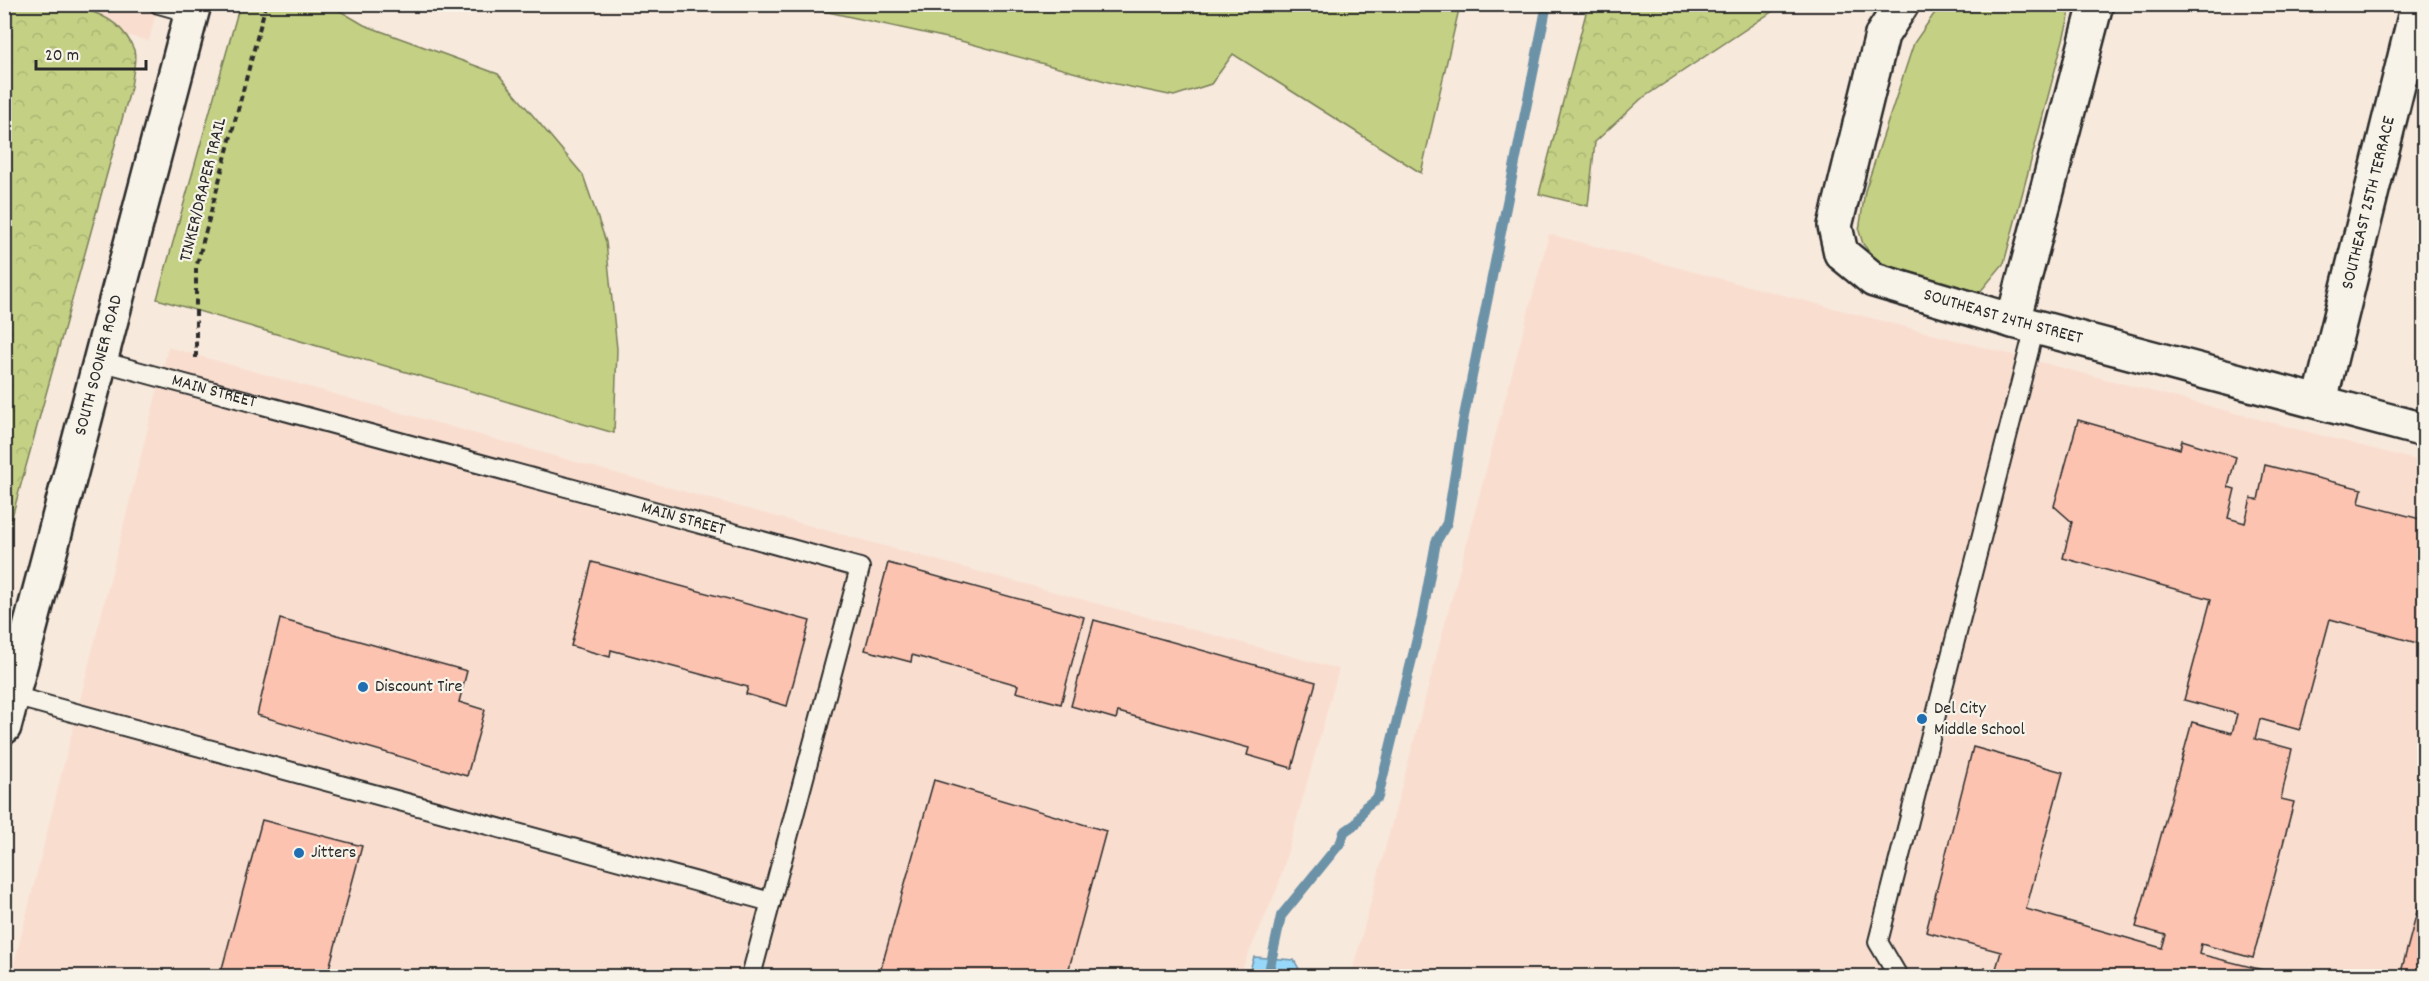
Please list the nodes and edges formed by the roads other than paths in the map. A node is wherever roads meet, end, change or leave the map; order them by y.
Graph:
1 (159, 4) edge
2 (1902, 4) edge
3 (2096, 4) edge
4 (2418, 4) edge
5 (193, 9) edge
6 (2024, 324) junction
7 (100, 361) junction
8 (2320, 401) junction
9 (2424, 430) edge
10 (13, 696) junction
11 (4, 727) edge
12 (771, 902) junction
13 (751, 976) edge
14 (1898, 976) edge

1 - 5 lane
2 - 6 street, SOUTHEAST 24TH STREET
3 - 6 street
4 - 8 street, SOUTHEAST 25TH TERRACE
5 - 7 street, SOUTH SOONER ROAD
6 - 8 street, SOUTHEAST 24TH STREET
6 - 14 lane
7 - 10 street, SOUTH SOONER ROAD
7 - 12 lane, MAIN STREET
8 - 9 street, SOUTHEAST 24TH STREET
10 - 11 street, SOUTH SOONER ROAD
10 - 12 lane
12 - 13 lane, MAIN STREET

